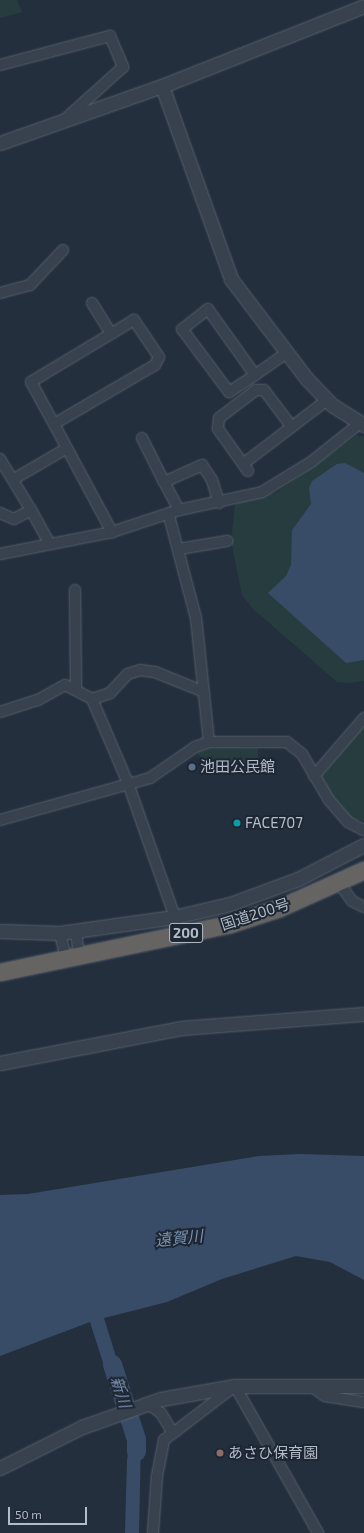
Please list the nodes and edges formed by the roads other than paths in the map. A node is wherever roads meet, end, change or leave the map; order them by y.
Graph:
1 (364, 6) edge
2 (0, 65) edge
3 (162, 86) junction
4 (62, 123) junction
5 (0, 143) edge
6 (63, 250) dead end
7 (0, 293) edge
8 (92, 303) dead end
9 (111, 334) junction
10 (287, 353) junction
11 (256, 375) junction
12 (328, 400) junction
13 (54, 424) junction
14 (361, 425) edge
15 (292, 427) junction
16 (142, 438) dead end
17 (67, 448) junction
18 (0, 459) edge
19 (14, 479) junction
20 (164, 482) junction
21 (219, 503) junction
22 (31, 510) junction
23 (179, 510) junction
24 (0, 513) edge
25 (169, 516) junction
26 (112, 532) junction
27 (227, 541) dead end
28 (50, 544) junction
29 (179, 550) junction
30 (0, 554) edge
31 (74, 590) dead end
32 (76, 688) junction
33 (202, 690) junction
34 (92, 699) junction
35 (0, 712) edge
36 (364, 718) edge
37 (209, 742) junction
38 (314, 776) junction
39 (128, 783) junction
40 (0, 820) edge
41 (364, 830) edge
42 (364, 845) edge
43 (364, 870) edge
44 (339, 883) junction
45 (364, 907) edge
46 (174, 917) junction
47 (0, 931) edge
48 (76, 932) junction
49 (60, 933) junction
50 (181, 934) junction
51 (73, 956) junction
52 (0, 972) edge
53 (364, 1014) edge
54 (0, 1062) edge
55 (235, 1386) junction
56 (311, 1386) junction
57 (364, 1386) edge
58 (364, 1402) edge
59 (147, 1403) junction
60 (173, 1433) junction
61 (0, 1468) edge
62 (152, 1533) edge
63 (318, 1533) edge

1 - 3 street
2 - 4 street
3 - 4 street
3 - 10 street
4 - 5 street
6 - 7 street
8 - 9 street
9 - 13 street
9 - 13 street
10 - 11 street
10 - 12 street
11 - 11 street
12 - 14 street
12 - 15 street
13 - 17 street
14 - 21 street
15 - 15 street
16 - 20 street
17 - 19 street
17 - 26 street
18 - 19 street
19 - 22 street
20 - 21 street
20 - 23 street
21 - 23 street
22 - 24 street
22 - 28 street
23 - 25 street
25 - 26 street
25 - 29 street
26 - 28 street
27 - 29 street
28 - 30 street
29 - 33 street
31 - 32 street
32 - 34 street
32 - 35 street
33 - 34 street
33 - 37 street
34 - 39 street
36 - 38 street
37 - 38 street
37 - 39 street
38 - 41 street
39 - 40 street
39 - 46 street
42 - 46 street
43 - 44 highway, 国道200号 / 200
44 - 45 street
44 - 50 highway, 国道200号 / 200
46 - 48 street
46 - 50 street
47 - 49 street
48 - 49 street
48 - 51 street
49 - 51 street
50 - 51 highway, 国道200号 / 200
51 - 52 highway, 国道200号 / 200
53 - 54 street
55 - 56 street
55 - 59 street
55 - 60 street
55 - 63 street
56 - 57 street
56 - 58 street
59 - 60 street
59 - 61 street
60 - 62 street

